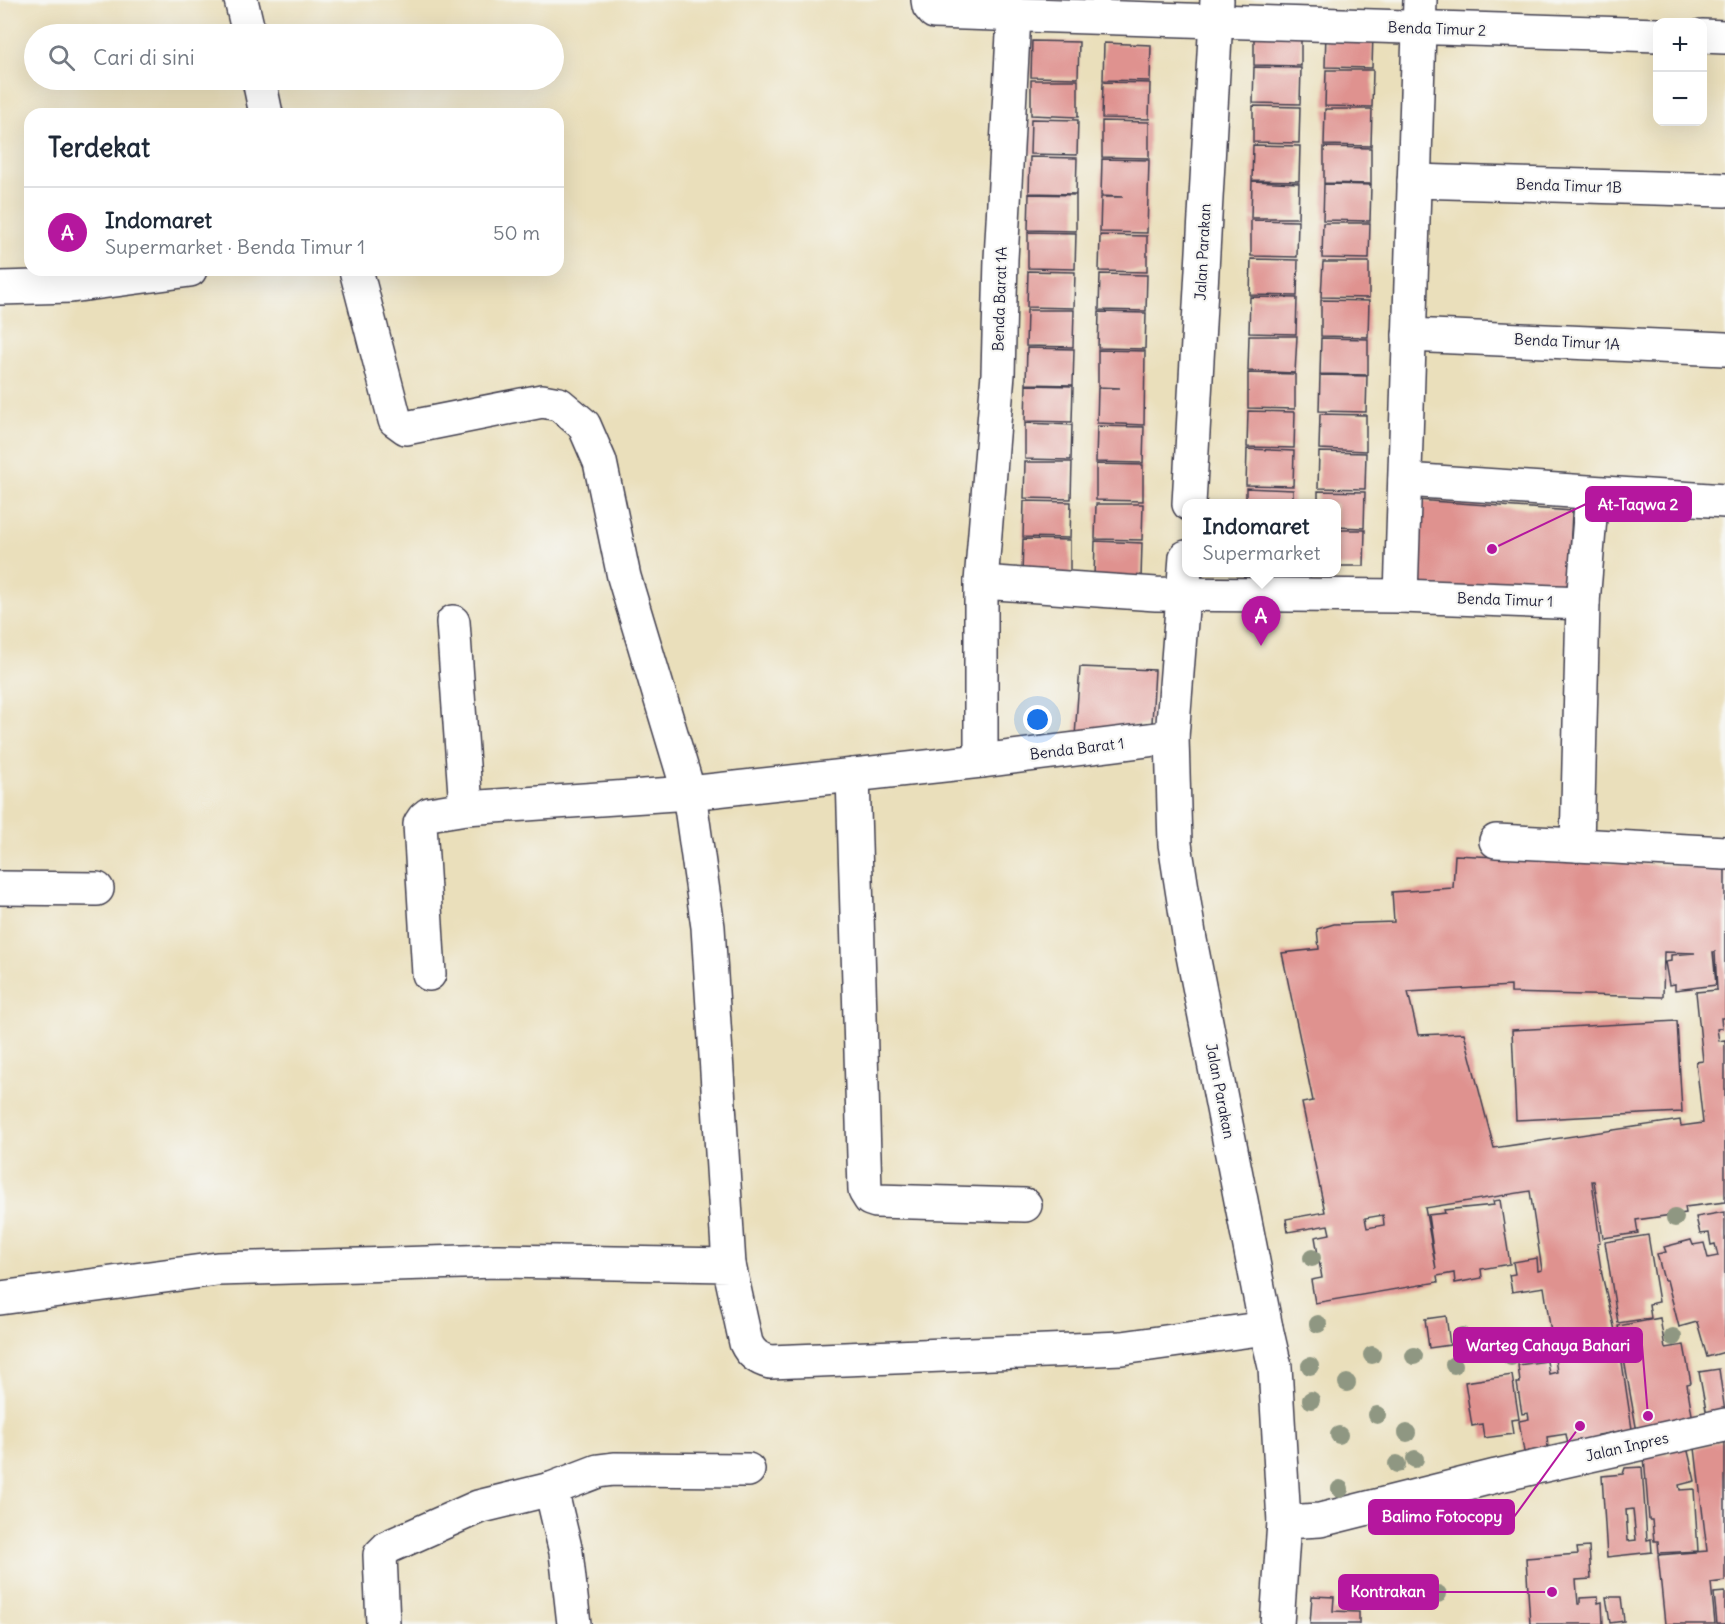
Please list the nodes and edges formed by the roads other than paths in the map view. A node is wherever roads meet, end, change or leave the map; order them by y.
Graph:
1 (242, 0) edge
2 (928, 3) edge
3 (1216, 11) edge
4 (1419, 14) edge
5 (1014, 16) junction
6 (247, 24) edge
7 (1653, 35) edge
8 (1707, 36) edge
9 (1725, 37) edge
10 (261, 90) edge
11 (265, 108) edge
12 (1414, 182) junction
13 (1725, 190) edge
14 (145, 276) edge
15 (358, 276) edge
16 (0, 288) edge
17 (1409, 335) junction
18 (1725, 349) edge
19 (1405, 480) junction
20 (1592, 493) junction
21 (1189, 499) edge
22 (1725, 501) edge
23 (1185, 577) edge
24 (981, 582) junction
25 (1184, 595) junction
26 (1401, 596) junction
27 (1583, 603) junction
28 (453, 622) dead end
29 (1172, 737) junction
30 (981, 761) junction
31 (853, 775) junction
32 (689, 793) junction
33 (466, 808) junction
34 (1496, 841) dead end
35 (1577, 845) junction
36 (1725, 853) edge
37 (0, 888) edge
38 (97, 888) dead end
39 (429, 974) dead end
40 (1025, 1205) dead end
41 (729, 1265) junction
42 (0, 1298) edge
43 (1266, 1328) junction
44 (1725, 1425) edge
45 (748, 1470) dead end
46 (551, 1489) junction
47 (1284, 1522) junction
48 (383, 1624) edge
49 (574, 1624) edge
50 (1277, 1624) edge

1 - 6 street
2 - 5 street, Benda Timur 2
3 - 4 street, Benda Timur 2
3 - 5 street, Benda Timur 2
3 - 21 street, Jalan Parakan
4 - 7 street, Benda Timur 2
4 - 12 street
5 - 24 street, Benda Barat 1A
8 - 9 street
10 - 11 street
12 - 13 street, Benda Timur 1B
12 - 17 street
14 - 16 street
15 - 32 street
17 - 18 street, Benda Timur 1A
17 - 19 street
19 - 20 street
19 - 26 street
20 - 22 street
20 - 27 street
23 - 25 street, Jalan Parakan
24 - 25 street
24 - 30 street, Benda Barat 1A
25 - 26 street, Benda Timur 1
25 - 29 street, Jalan Parakan
26 - 27 street, Benda Timur 1
27 - 35 street
28 - 33 street
29 - 30 street, Benda Barat 1
29 - 43 street, Jalan Parakan
30 - 31 street, Benda Barat 1
31 - 32 street, Benda Barat 1
31 - 40 street
32 - 33 street, Benda Barat 1
32 - 41 street
33 - 39 street, Benda Barat 1
34 - 35 street
35 - 36 street
37 - 38 street
41 - 42 street
41 - 43 street
43 - 47 street, Jalan Parakan
44 - 47 street, Jalan Inpres
45 - 46 street
46 - 48 street
46 - 49 street
47 - 50 street, Jalan Parakan

